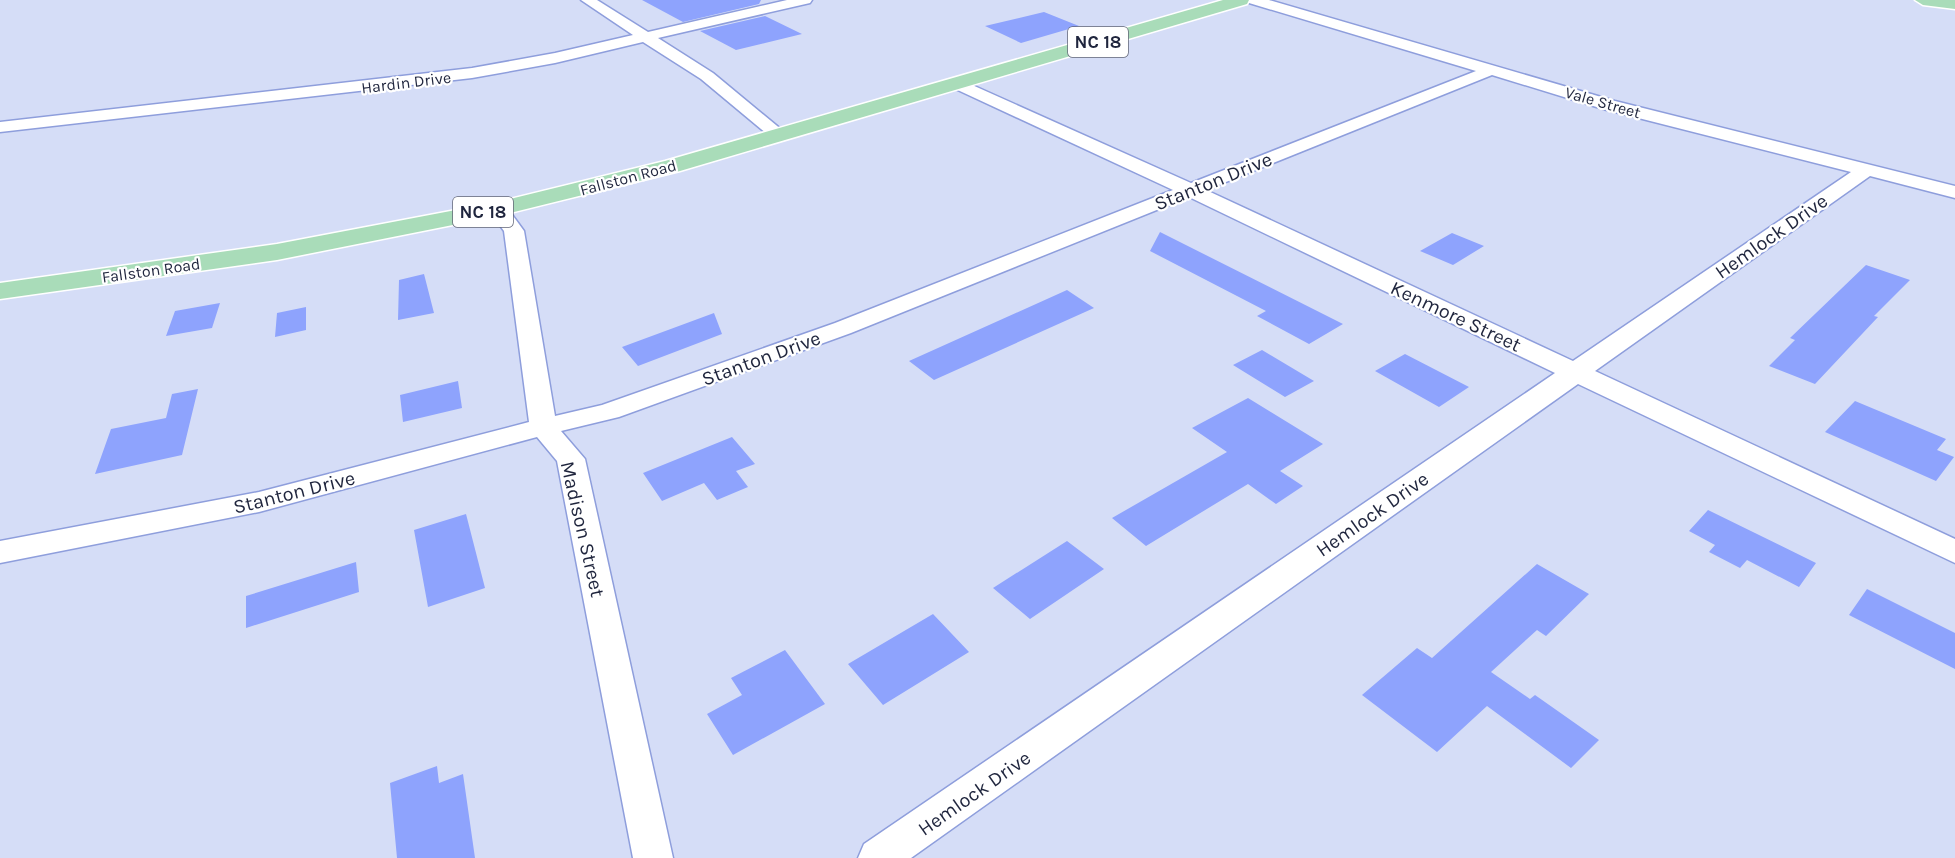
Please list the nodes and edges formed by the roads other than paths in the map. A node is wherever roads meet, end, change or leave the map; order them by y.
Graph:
1 (588, 0) edge
2 (805, 0) edge
3 (1241, 0) edge
4 (1254, 0) edge
5 (1923, 0) edge
6 (1955, 4) edge
7 (645, 37) junction
8 (1492, 70) junction
9 (955, 83) junction
10 (0, 127) edge
11 (779, 135) junction
12 (1866, 170) junction
13 (1190, 190) junction
14 (1955, 192) edge
15 (498, 209) junction
16 (0, 291) edge
17 (1575, 372) junction
18 (543, 427) junction
19 (0, 552) edge
20 (1955, 552) edge
21 (653, 858) edge
22 (878, 858) edge

1 - 7 street
2 - 7 street, Hardin Drive
3 - 9 main road, Fallston Road / NC 18
4 - 8 street, Vale Street
5 - 6 main road
7 - 10 street, Hardin Drive
7 - 11 street
8 - 12 street, Vale Street
8 - 13 street, Stanton Drive
9 - 11 main road, Fallston Road / NC 18
9 - 13 street, Kenmore Street
11 - 15 main road, Fallston Road / NC 18
12 - 14 street, Vale Street
12 - 17 street, Hemlock Drive
13 - 17 street, Kenmore Street
13 - 18 street, Stanton Drive
15 - 16 main road, Fallston Road / NC 18
15 - 18 street
17 - 20 street, Kenmore Street
17 - 22 street, Hemlock Drive
18 - 19 street, Stanton Drive
18 - 21 street, Madison Street

